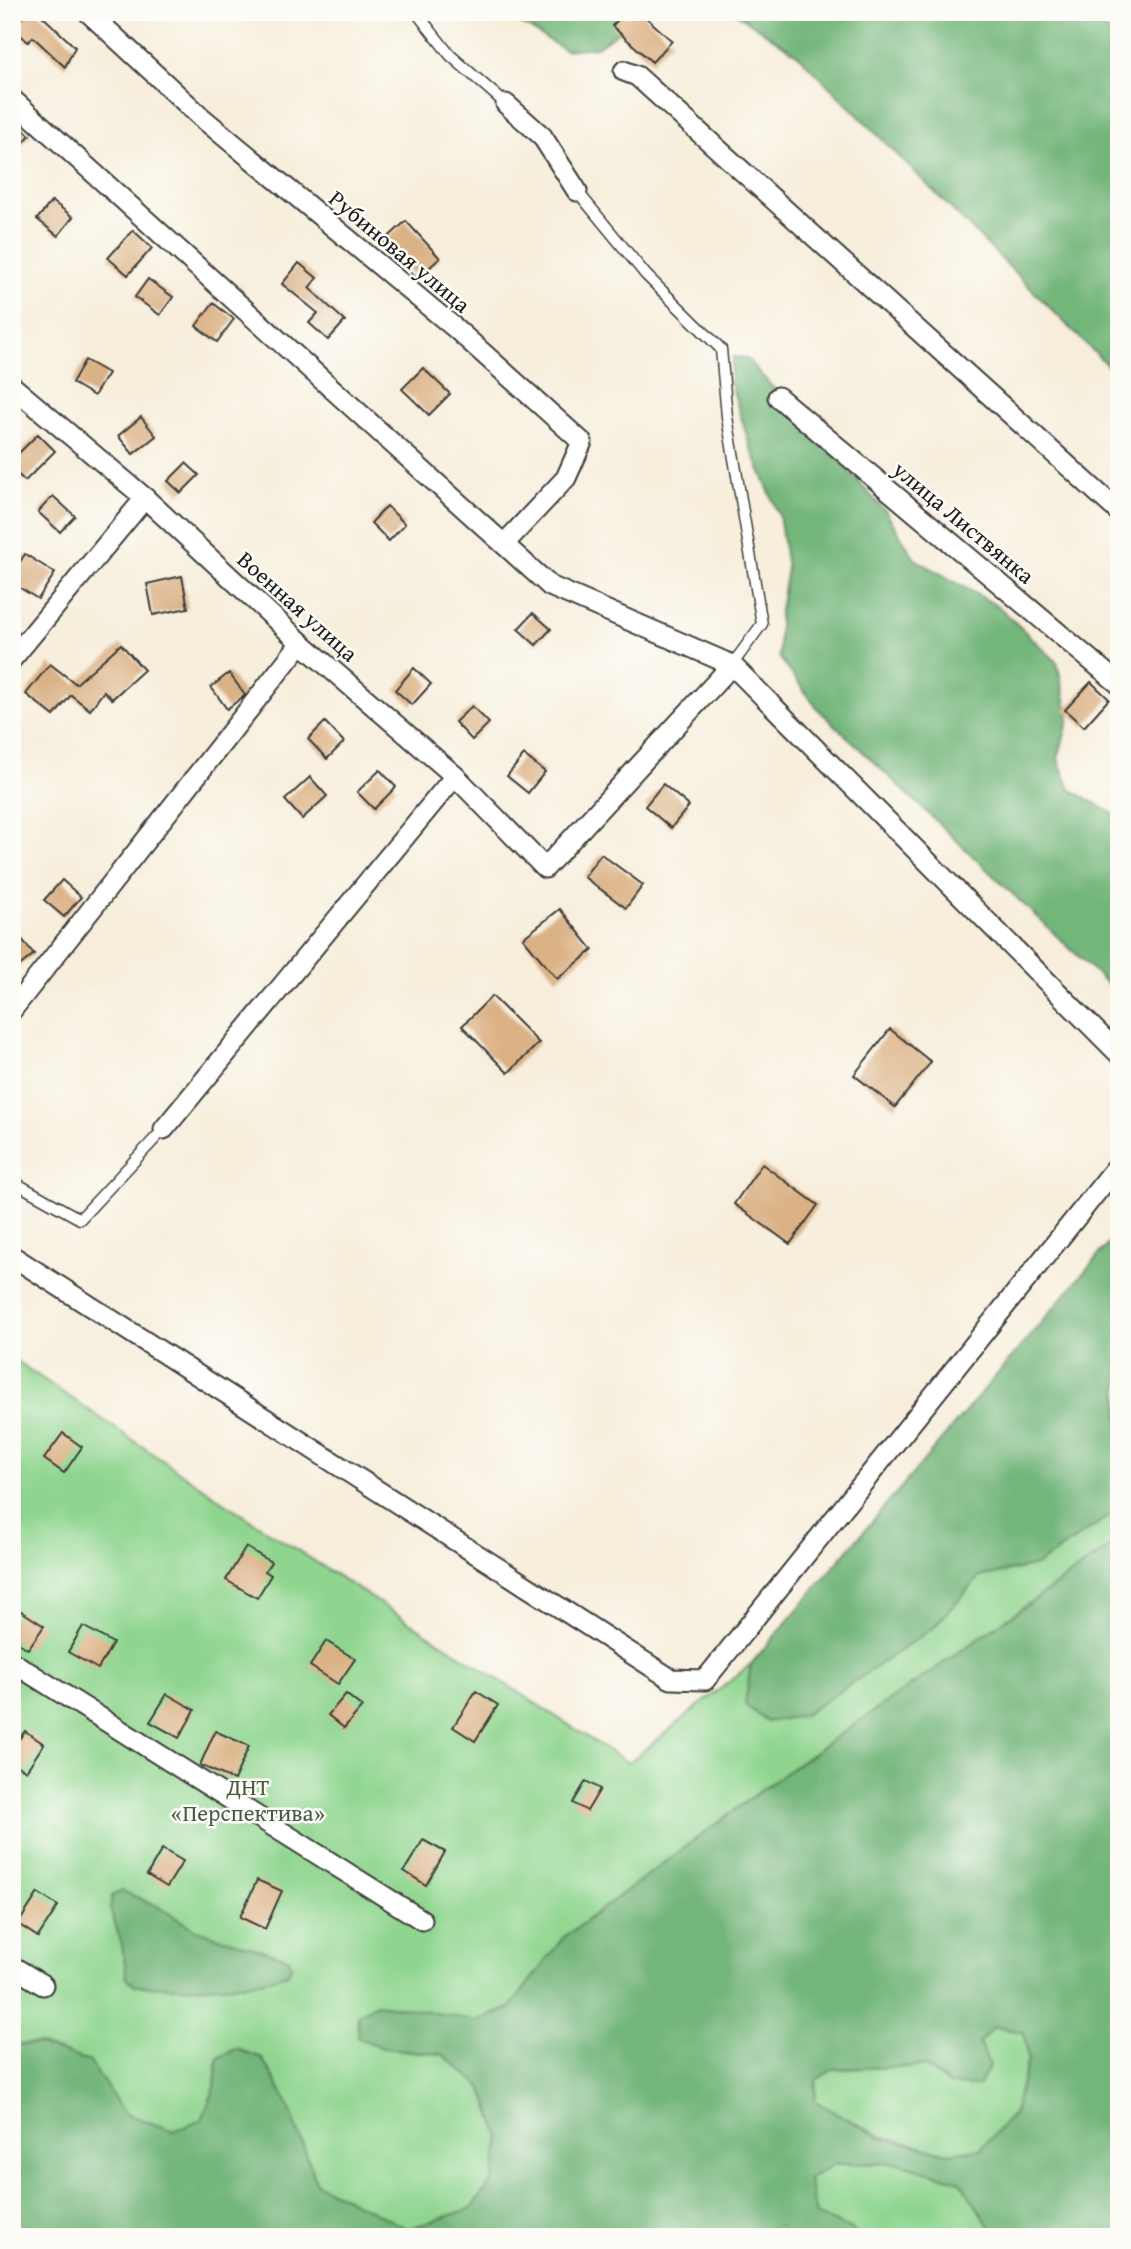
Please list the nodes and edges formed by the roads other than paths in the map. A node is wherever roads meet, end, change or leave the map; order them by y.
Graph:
1 (88, 12) edge
2 (416, 12) edge
3 (624, 71) dead end
4 (12, 99) edge
5 (506, 104) joint
6 (577, 191) joint
7 (12, 386) edge
8 (778, 397) dead end
9 (145, 498) junction
10 (1119, 512) edge
11 (504, 544) junction
12 (301, 643) junction
13 (12, 659) edge
14 (732, 665) junction
15 (1119, 684) edge
16 (455, 776) junction
17 (12, 1010) edge
18 (1119, 1054) edge
19 (164, 1129) joint
20 (1119, 1164) edge
21 (12, 1181) edge
22 (12, 1256) edge
23 (12, 1662) edge
24 (422, 1920) dead end
25 (12, 1966) edge
26 (43, 1985) dead end

1 - 11 street, Рубиновая улица
2 - 5 lane
3 - 10 street
4 - 11 street
5 - 6 street
6 - 14 lane
7 - 9 street, Военная улица
8 - 15 street, улица Листвянка
9 - 12 street, Военная улица
9 - 13 street
11 - 14 street
12 - 16 street, Военная улица
12 - 17 street
14 - 16 street, Военная улица
14 - 18 street
16 - 19 street
19 - 21 lane
20 - 22 street
23 - 24 street
25 - 26 street

